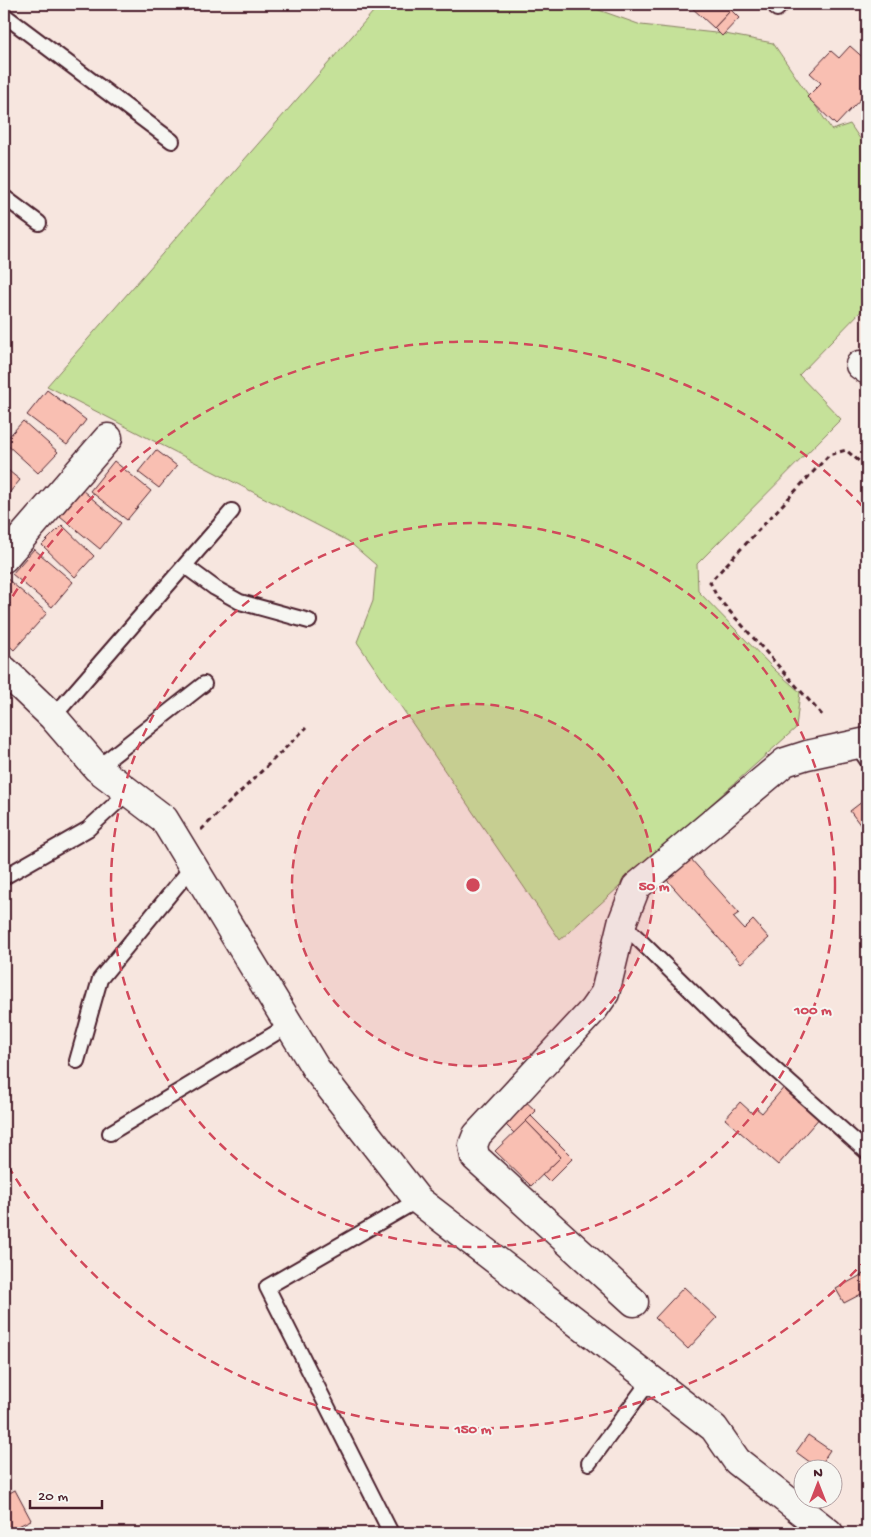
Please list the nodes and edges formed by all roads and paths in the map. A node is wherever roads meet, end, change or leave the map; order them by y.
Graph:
1 (4, 15) edge
2 (172, 141) dead end
3 (4, 197) edge
4 (39, 223) dead end
5 (108, 438) dead end
6 (867, 468) edge
7 (232, 511) dead end
8 (4, 558) edge
9 (185, 566) junction
10 (309, 621) dead end
11 (4, 670) edge
12 (204, 684) dead end
13 (822, 715) dead end
14 (53, 717) junction
15 (306, 728) dead end
16 (864, 749) edge
17 (97, 768) junction
18 (128, 792) junction
19 (188, 857) junction
20 (4, 877) edge
21 (622, 923) junction
22 (289, 1025) junction
23 (77, 1061) dead end
24 (110, 1133) dead end
25 (867, 1152) edge
26 (418, 1200) junction
27 (634, 1302) dead end
28 (651, 1379) junction
29 (589, 1463) dead end
30 (391, 1533) edge
31 (829, 1533) edge

1 - 2 lane
3 - 4 lane
5 - 8 street
6 - 13 path
7 - 9 lane
9 - 10 lane
9 - 14 lane
11 - 14 street
12 - 17 lane
14 - 17 street
15 - 19 path
16 - 21 street
17 - 18 street
18 - 19 street
18 - 20 lane
19 - 22 street
19 - 23 lane
21 - 25 lane
21 - 27 street
22 - 24 lane
22 - 26 street
26 - 28 street
26 - 30 lane
28 - 29 lane
28 - 31 street

